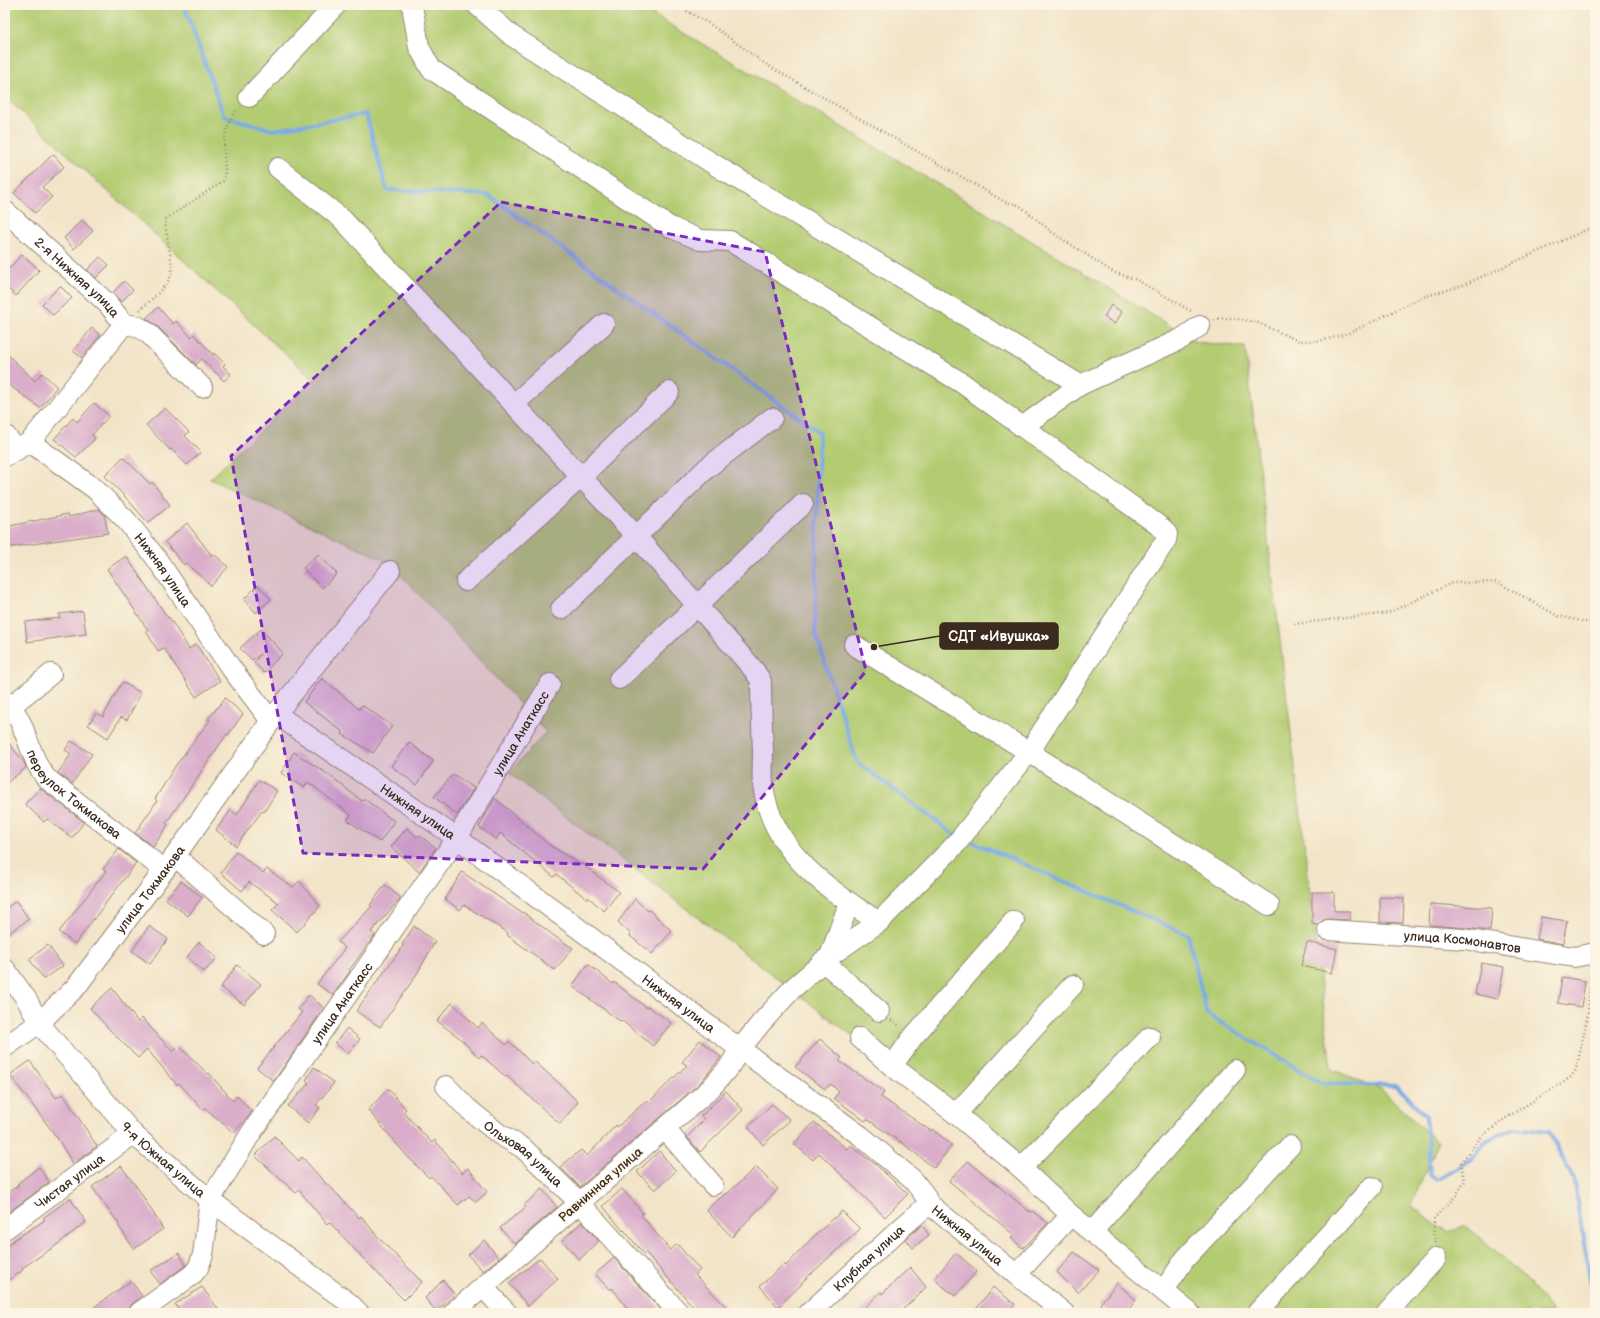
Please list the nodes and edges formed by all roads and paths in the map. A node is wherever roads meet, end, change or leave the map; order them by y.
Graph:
1 (336, 5) edge
2 (412, 5) edge
3 (476, 5) edge
4 (676, 5) edge
5 (249, 97) dead end
6 (233, 114) dead end
7 (278, 168) dead end
8 (5, 211) edge
9 (1595, 226) edge
10 (124, 324) junction
11 (604, 324) dead end
12 (1200, 326) junction
13 (1080, 385) junction
14 (202, 388) dead end
15 (669, 392) dead end
16 (514, 404) junction
17 (772, 418) dead end
18 (1022, 427) junction
19 (14, 446) edge
20 (581, 476) junction
21 (803, 504) dead end
22 (636, 536) junction
23 (390, 571) dead end
24 (466, 581) dead end
25 (697, 606) junction
26 (561, 609) dead end
27 (1294, 624) dead end
28 (1595, 624) edge
29 (854, 645) dead end
30 (51, 674) dead end
31 (619, 679) dead end
32 (550, 684) dead end
33 (8, 704) edge
34 (274, 717) junction
35 (1029, 752) junction
36 (457, 838) junction
37 (169, 863) junction
38 (849, 903) junction
39 (1269, 905) dead end
40 (1014, 921) dead end
41 (879, 922) junction
42 (1328, 930) dead end
43 (264, 934) dead end
44 (1594, 954) edge
45 (826, 958) junction
46 (5, 969) edge
47 (1073, 985) dead end
48 (879, 1011) joint
49 (39, 1023) junction
50 (903, 1026) dead end
51 (1150, 1037) dead end
52 (860, 1038) dead end
53 (5, 1047) edge
54 (740, 1049) junction
55 (892, 1066) junction
56 (1235, 1070) dead end
57 (446, 1086) dead end
58 (956, 1114) junction
59 (665, 1129) junction
60 (133, 1134) junction
61 (1290, 1146) dead end
62 (1021, 1168) junction
63 (713, 1185) dead end
64 (1372, 1186) dead end
65 (210, 1200) junction
66 (579, 1202) junction
67 (929, 1204) junction
68 (1071, 1216) junction
69 (5, 1229) edge
70 (1092, 1232) junction
71 (1436, 1258) joint
72 (1016, 1275) junction
73 (483, 1287) junction
74 (1164, 1290) junction
75 (139, 1313) edge
76 (359, 1313) edge
77 (453, 1313) edge
78 (507, 1313) edge
79 (679, 1313) edge
80 (809, 1313) edge
81 (1064, 1313) edge
82 (1190, 1313) edge
83 (1257, 1313) edge
84 (1387, 1313) edge

1 - 5 street
2 - 18 street
3 - 13 street
4 - 12 path
6 - 10 path
7 - 16 street
8 - 10 street, 2-я Нижняя улица
9 - 12 path
10 - 14 street
10 - 19 street, 2-я Нижняя улица
11 - 16 street
12 - 13 street
13 - 18 street
15 - 20 street
16 - 20 street
17 - 22 street
18 - 35 street, Равнинная улица
19 - 34 street, Нижняя улица
20 - 22 street
20 - 24 street
21 - 25 street
22 - 25 street
22 - 26 street
23 - 34 street, улица Токмакова
25 - 31 street
25 - 38 street
27 - 28 path
29 - 35 street
30 - 33 street
32 - 36 street, улица Анаткасс
33 - 37 street, переулок Токмакова
34 - 36 street, Нижняя улица
34 - 37 street, улица Токмакова
35 - 39 street
35 - 41 street, Равнинная улица
36 - 54 street, Нижняя улица
36 - 65 street, улица Анаткасс
37 - 43 street, переулок Токмакова
37 - 49 street, улица Токмакова
38 - 41 street
38 - 45 street
40 - 55 street
41 - 45 street, Равнинная улица
42 - 44 street, улица Космонавтов
44 - 71 path
45 - 48 street
45 - 54 street, Равнинная улица
46 - 49 street, 9-я Южная улица
47 - 58 street
48 - 50 path
49 - 53 street, улица Токмакова
49 - 60 street, 9-я Южная улица
51 - 62 street
52 - 55 street
54 - 59 street, Равнинная улица
54 - 67 street, Нижняя улица
55 - 58 street
56 - 70 street
57 - 66 street, Ольховая улица
58 - 62 street
59 - 63 street
59 - 66 street, Равнинная улица
60 - 65 street, 9-я Южная улица
60 - 69 street, Чистая улица
61 - 74 street
62 - 68 street
64 - 83 street
65 - 75 street, улица Анаткасс
65 - 76 street, 9-я Южная улица
66 - 73 street, Равнинная улица
66 - 79 street, Ольховая улица
67 - 72 street, Нижняя улица
67 - 80 street, Клубная улица
68 - 70 street
68 - 72 street
70 - 74 street
71 - 84 street
72 - 81 street, Нижняя улица
73 - 77 street, Равнинная улица
73 - 78 street
74 - 82 street

